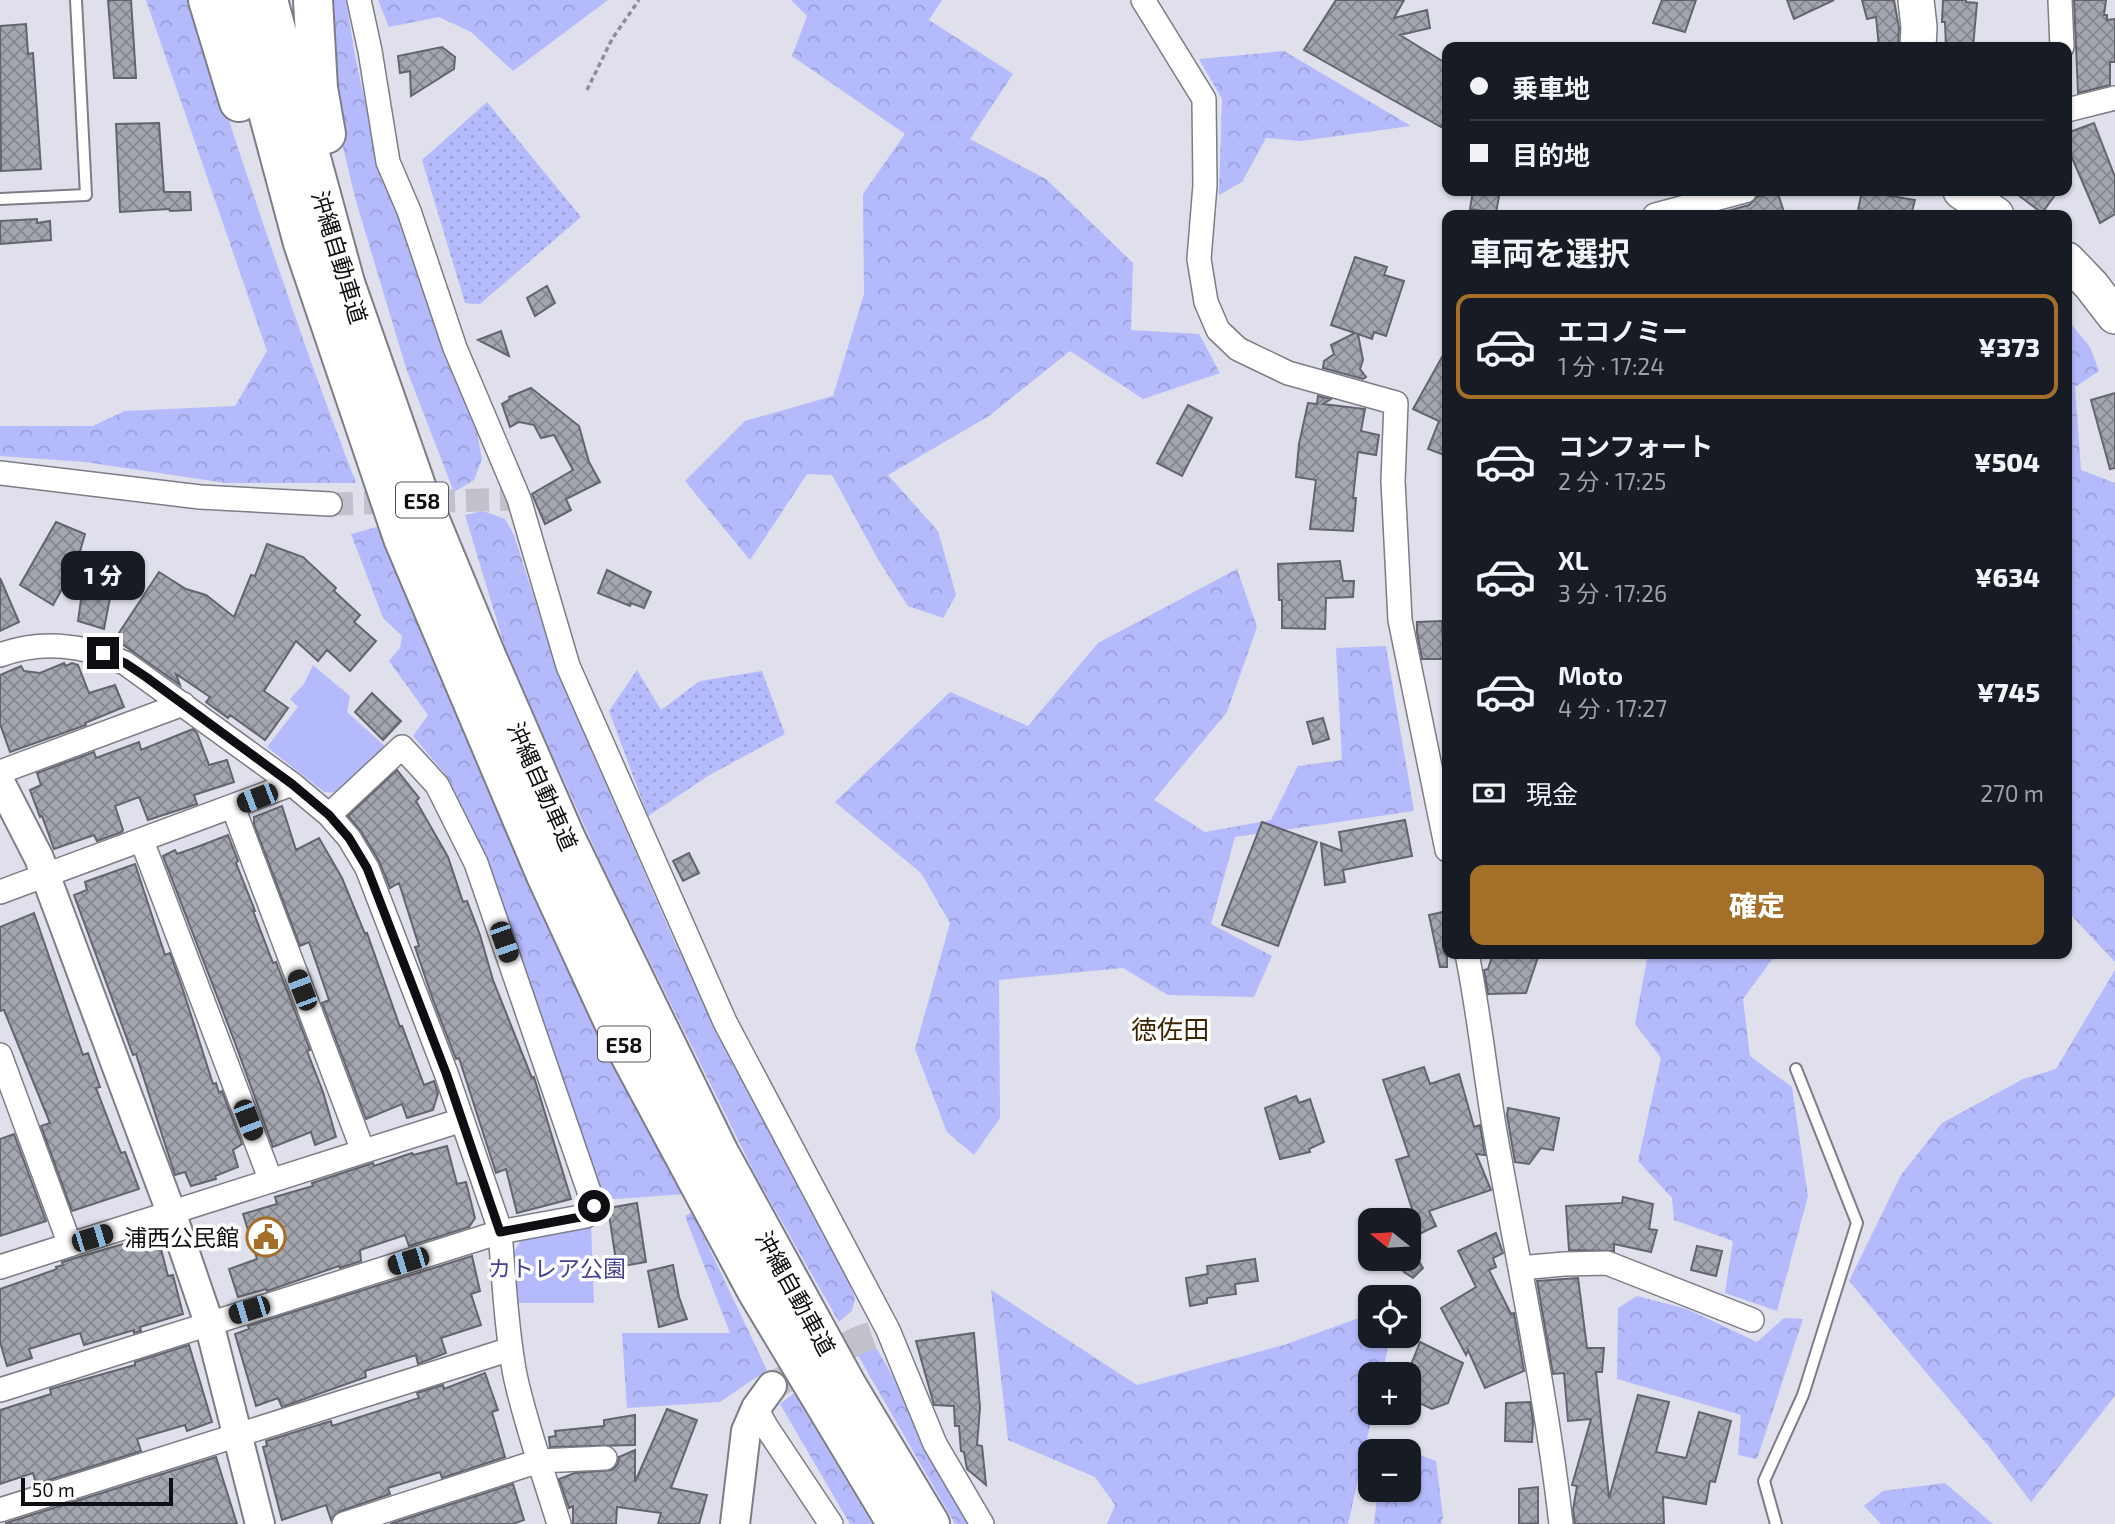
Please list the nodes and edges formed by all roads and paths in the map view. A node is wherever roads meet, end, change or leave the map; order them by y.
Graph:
1 (76, 0) edge
2 (208, 0) edge
3 (238, 0) edge
4 (268, 0) edge
5 (313, 0) edge
6 (359, 0) edge
7 (639, 0) edge
8 (1143, 0) edge
9 (1916, 0) edge
10 (2060, 0) edge
11 (1918, 42) edge
12 (2062, 42) edge
13 (587, 90) dead end
14 (2115, 98) edge
15 (2072, 109) edge
16 (1726, 196) edge
17 (1968, 196) edge
18 (0, 199) edge
19 (1674, 210) edge
20 (1989, 210) edge
21 (303, 243) junction
22 (2072, 265) edge
23 (345, 283) junction
24 (2115, 316) edge
25 (0, 473) edge
26 (330, 504) tunnel mouth
27 (0, 655) edge
28 (183, 704) junction
29 (0, 772) edge
30 (0, 782) edge
31 (292, 784) junction
32 (233, 807) junction
33 (329, 815) junction
34 (1442, 826) edge
35 (142, 841) junction
36 (46, 875) junction
37 (0, 892) edge
38 (1468, 959) edge
39 (0, 1055) edge
40 (1796, 1069) dead end
41 (462, 1120) junction
42 (363, 1151) junction
43 (271, 1181) junction
44 (171, 1212) junction
45 (500, 1232) junction
46 (70, 1245) junction
47 (0, 1267) edge
48 (1520, 1268) junction
49 (1752, 1320) dead end
50 (209, 1323) junction
51 (511, 1349) junction
52 (772, 1386) tunnel mouth
53 (0, 1390) edge
54 (756, 1408) junction
55 (238, 1436) junction
56 (605, 1458) dead end
57 (539, 1461) junction
58 (0, 1510) edge
59 (261, 1524) edge
60 (344, 1524) edge
61 (559, 1524) edge
62 (735, 1524) edge
63 (831, 1524) edge
64 (897, 1524) edge
65 (930, 1524) edge
66 (982, 1524) edge
67 (1561, 1524) edge
68 (1776, 1524) edge

1 - 18 lane
2 - 21 highway
3 - 21 highway, 沖縄自動車道 / E58
4 - 23 highway, 沖縄自動車道 / E58
5 - 23 highway
6 - 66 street
7 - 13 path
8 - 34 street
9 - 11 main road
10 - 12 street
14 - 15 street
16 - 19 street
17 - 20 main road
21 - 64 highway, 沖縄自動車道 / E58
22 - 24 main road
23 - 65 highway, 沖縄自動車道 / E58
25 - 26 street
27 - 28 street
28 - 29 street
28 - 31 street
30 - 36 street
31 - 32 street
31 - 33 street
32 - 35 street
32 - 42 street
33 - 41 street
33 - 45 street
35 - 36 street
35 - 43 street
36 - 37 street
36 - 44 street
38 - 48 street
39 - 46 street
40 - 68 lane
41 - 42 street
41 - 45 street
42 - 43 street
43 - 44 street
44 - 46 street
44 - 50 street
45 - 50 street
45 - 51 street
46 - 47 street
48 - 49 street
48 - 67 street
50 - 53 street
50 - 55 street
51 - 55 street
51 - 57 street
52 - 54 street
54 - 62 street
54 - 63 street
55 - 58 street
55 - 59 street
56 - 57 street
57 - 60 street
57 - 61 street

